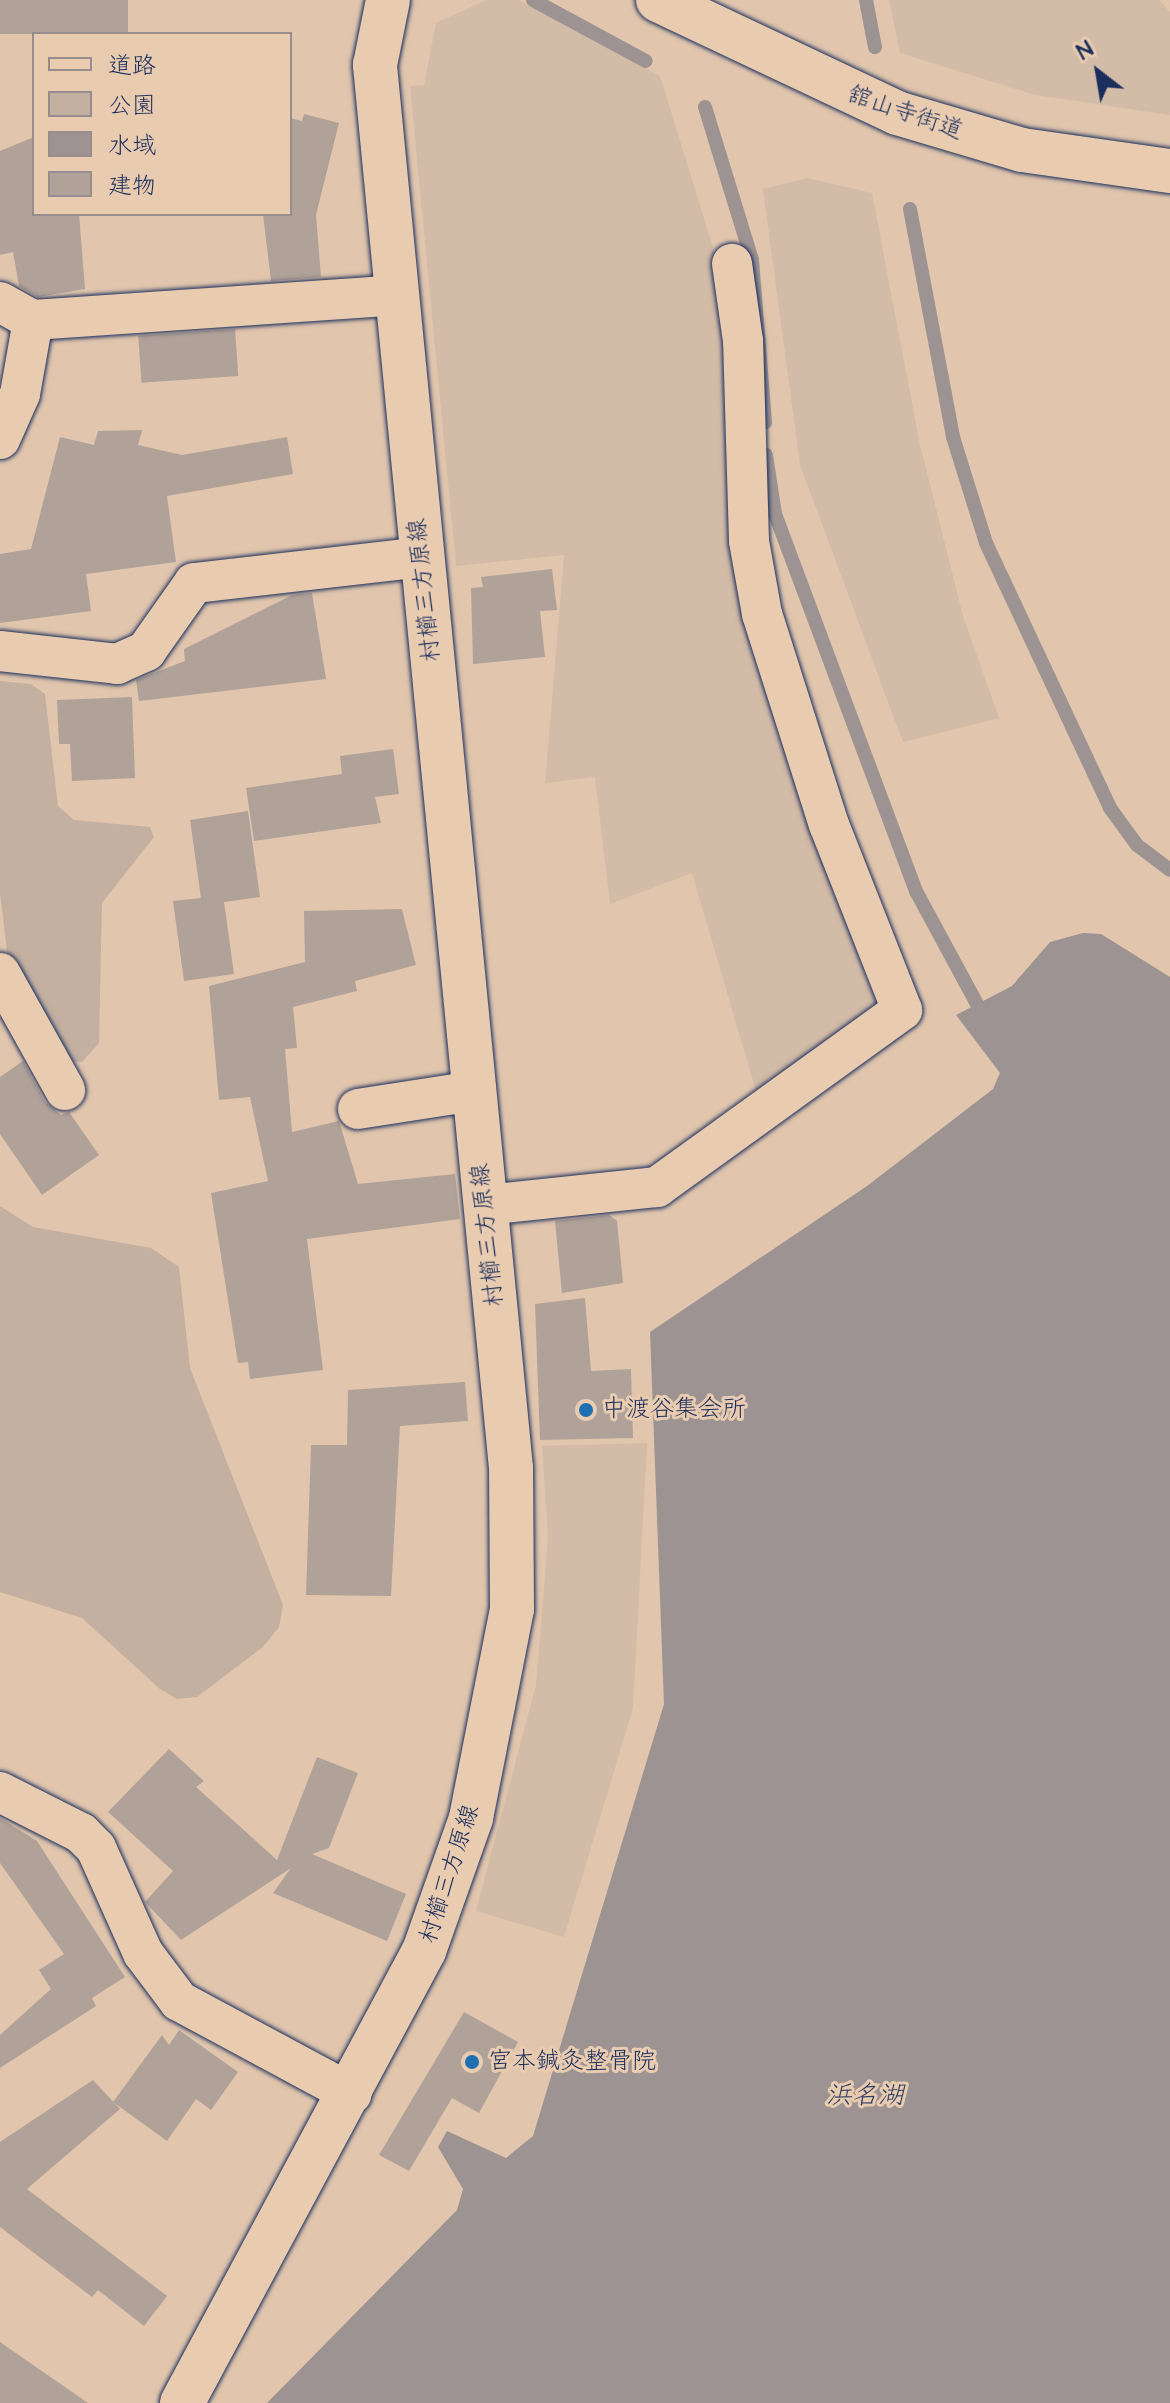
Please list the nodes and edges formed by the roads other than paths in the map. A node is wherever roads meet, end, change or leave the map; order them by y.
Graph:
1 (388, 0) edge
2 (658, 0) edge
3 (1170, 171) edge
4 (732, 264) dead end
5 (397, 295) junction
6 (16, 311) edge
7 (0, 439) edge
8 (422, 557) junction
9 (0, 651) edge
10 (0, 973) edge
11 (65, 1090) dead end
12 (474, 1091) junction
13 (358, 1109) dead end
14 (485, 1205) junction
15 (0, 1792) edge
16 (352, 2094) junction
17 (182, 2403) edge

1 - 5 main road, 村櫛三方原線
2 - 3 main road, 舘山寺街道
4 - 14 street
5 - 6 street
5 - 8 main road, 村櫛三方原線
6 - 7 street
8 - 9 street
8 - 12 main road, 村櫛三方原線
10 - 11 street
12 - 13 street
12 - 14 main road, 村櫛三方原線
14 - 16 main road, 村櫛三方原線
15 - 16 street
16 - 17 main road, 村櫛三方原線

